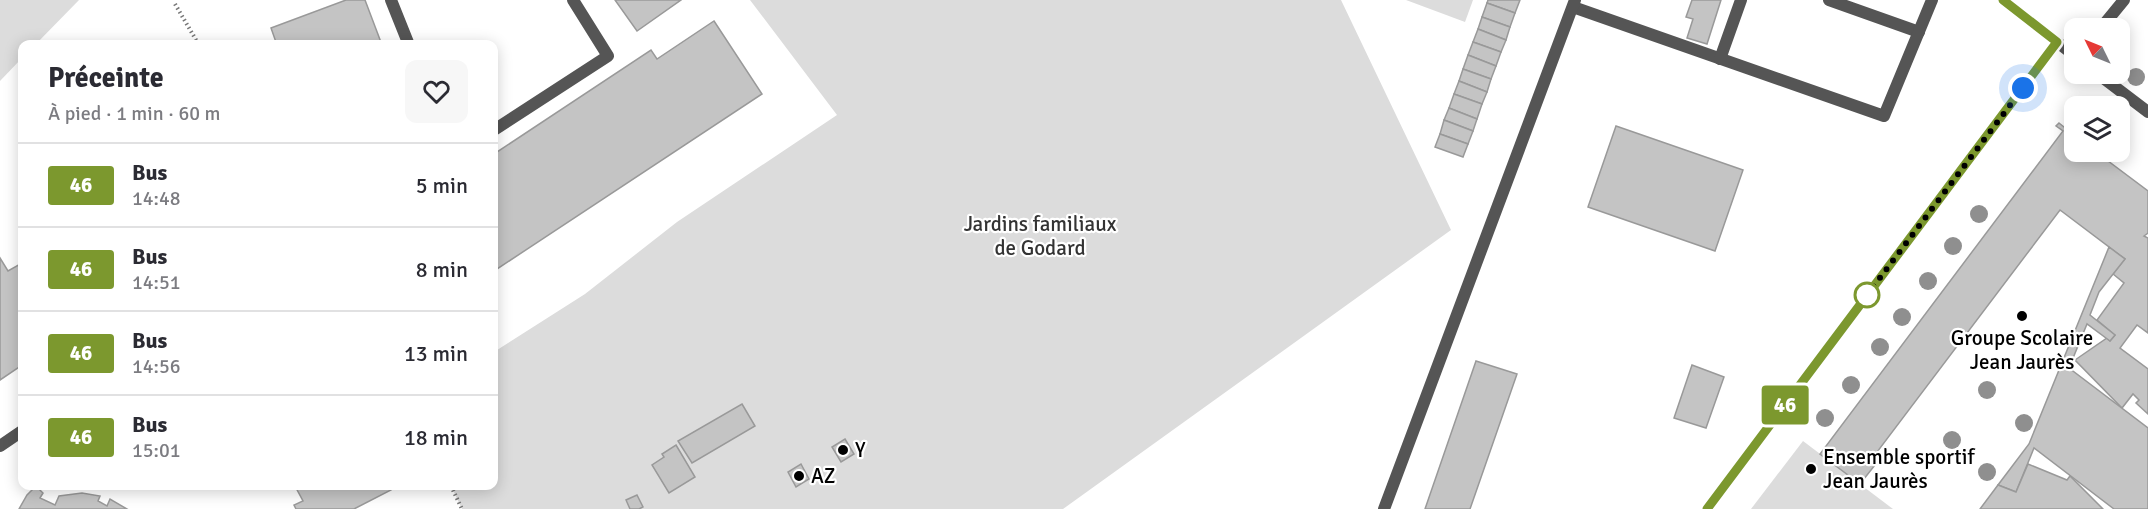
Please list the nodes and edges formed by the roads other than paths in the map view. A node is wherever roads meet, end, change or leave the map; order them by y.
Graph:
1 (391, 0) edge
2 (573, 0) edge
3 (1741, 0) edge
4 (1829, 0) edge
5 (1932, 0) edge
6 (2003, 0) edge
7 (2124, 0) edge
8 (1574, 4) edge
9 (2109, 18) edge
10 (1919, 32) junction
11 (407, 40) edge
12 (2057, 42) junction
13 (2064, 47) edge
14 (1720, 59) junction
15 (2111, 84) edge
16 (2148, 112) edge
17 (498, 127) edge
18 (18, 434) edge
19 (0, 446) edge
20 (1384, 509) edge
21 (1707, 509) edge

1 - 11 street
2 - 17 street
3 - 14 street
4 - 10 street
5 - 10 street
6 - 12 street
7 - 9 street
8 - 14 street
8 - 20 street
10 - 14 street
12 - 13 street
12 - 21 street
15 - 16 street
18 - 19 street

